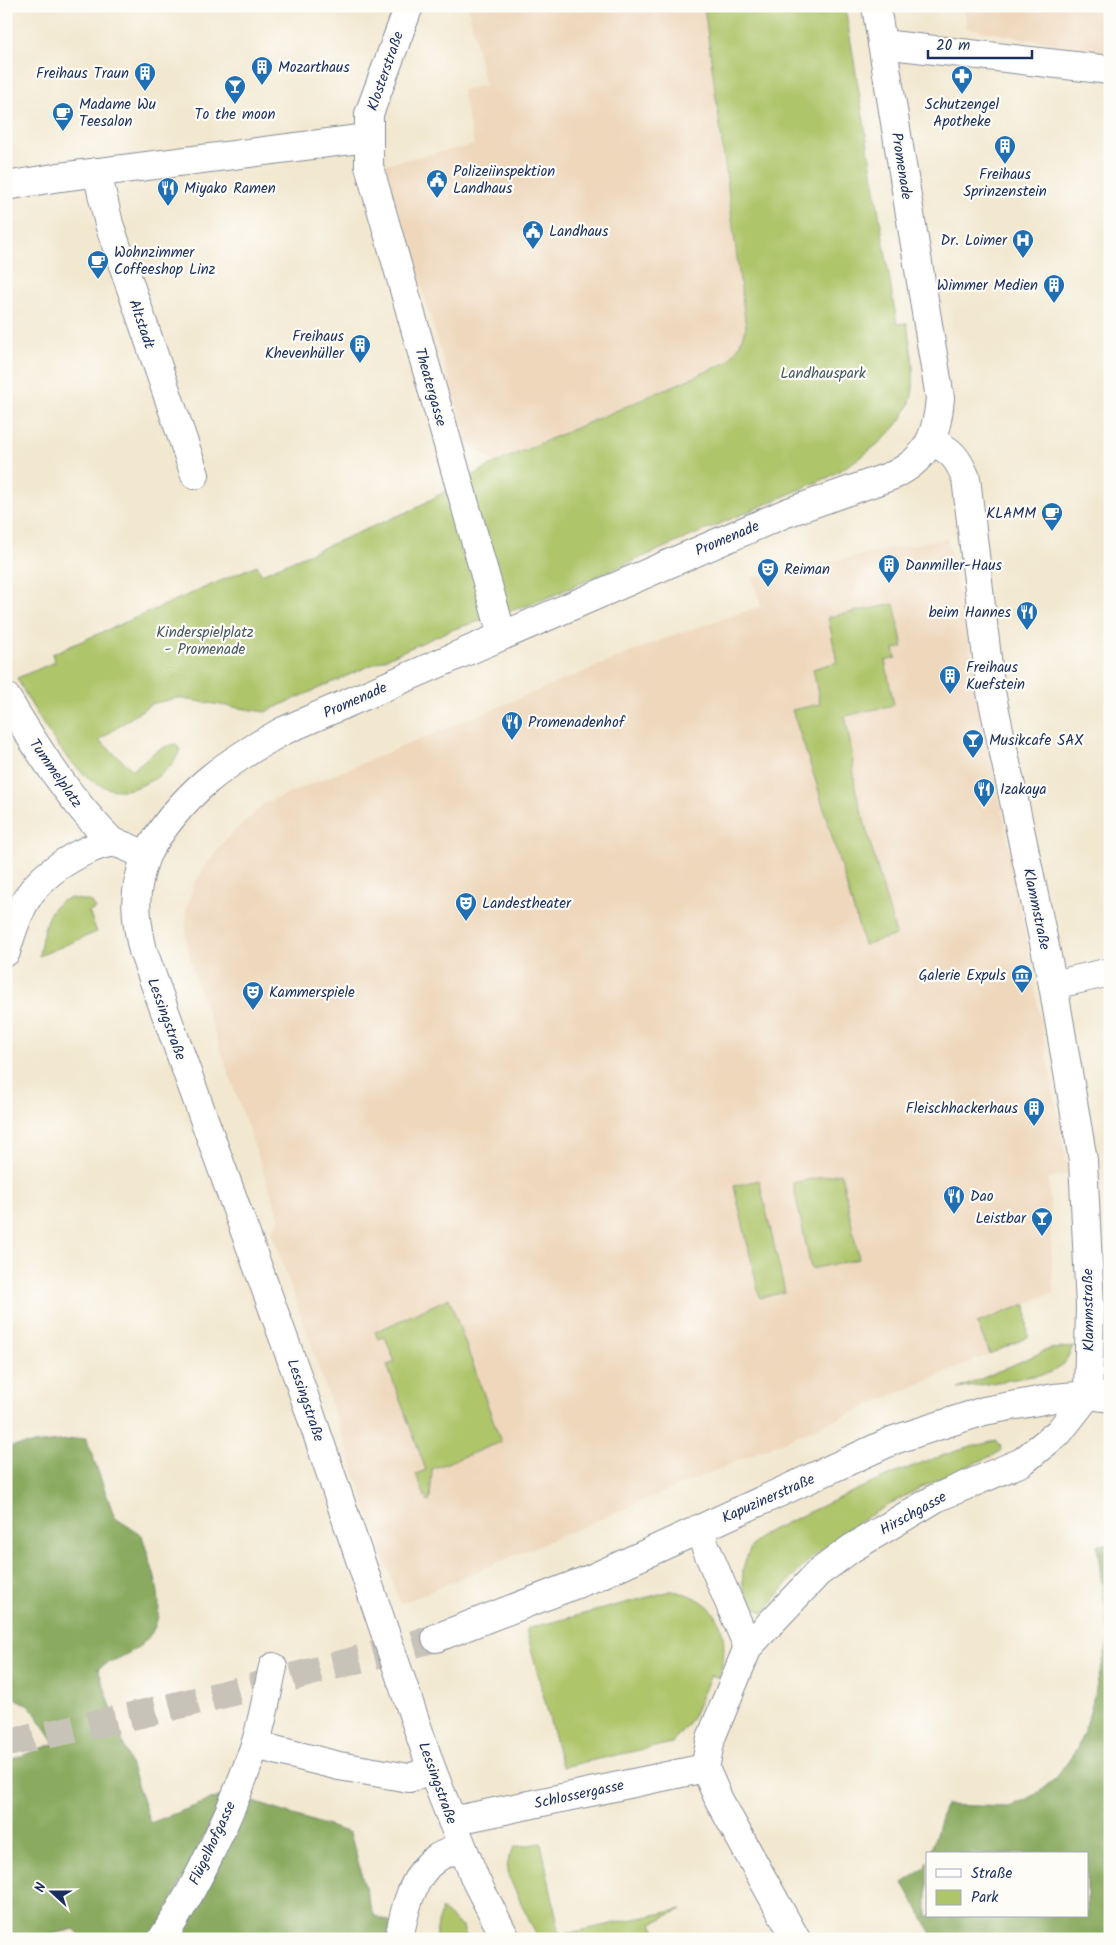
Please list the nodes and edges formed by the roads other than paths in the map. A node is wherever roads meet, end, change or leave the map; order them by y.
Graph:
1 (409, 6) edge
2 (876, 6) edge
3 (882, 44) junction
4 (1110, 70) edge
5 (367, 138) junction
6 (97, 172) junction
7 (6, 186) edge
8 (930, 441) junction
9 (195, 475) dead end
10 (502, 635) junction
11 (6, 697) edge
12 (113, 843) junction
13 (146, 855) junction
14 (6, 952) edge
15 (1110, 972) edge
16 (1053, 985) junction
17 (1099, 1397) edge
18 (698, 1529) junction
19 (436, 1638) tunnel mouth
20 (748, 1647) junction
21 (272, 1667) dead end
22 (255, 1745) junction
23 (705, 1768) junction
24 (432, 1770) junction
25 (452, 1821) junction
26 (462, 1848) junction
27 (162, 1939) edge
28 (399, 1939) edge
29 (506, 1939) edge
30 (796, 1939) edge

1 - 5 street, Klosterstraße
2 - 3 street, Promenade
3 - 4 street
3 - 8 street, Promenade
5 - 6 street
5 - 10 street, Theatergasse
6 - 7 street
6 - 9 street, Altstadt
8 - 10 street, Promenade
8 - 16 street, Klammstraße
10 - 13 street, Promenade
11 - 12 street, Tummelplatz
12 - 13 street
12 - 14 street
13 - 24 street, Lessingstraße
15 - 16 street
16 - 17 street, Klammstraße
17 - 18 street, Kapuzinerstraße
17 - 20 street, Hirschgasse
18 - 19 street, Kapuzinerstraße
18 - 20 street
20 - 23 street, Hirschgasse
21 - 22 street, Flügelhofgasse
22 - 24 street
22 - 27 street, Flügelhofgasse
23 - 25 street, Schlossergasse
23 - 30 street
24 - 25 street, Lessingstraße
25 - 26 street, Lessingstraße
26 - 28 street
26 - 29 street, Lessingstraße

